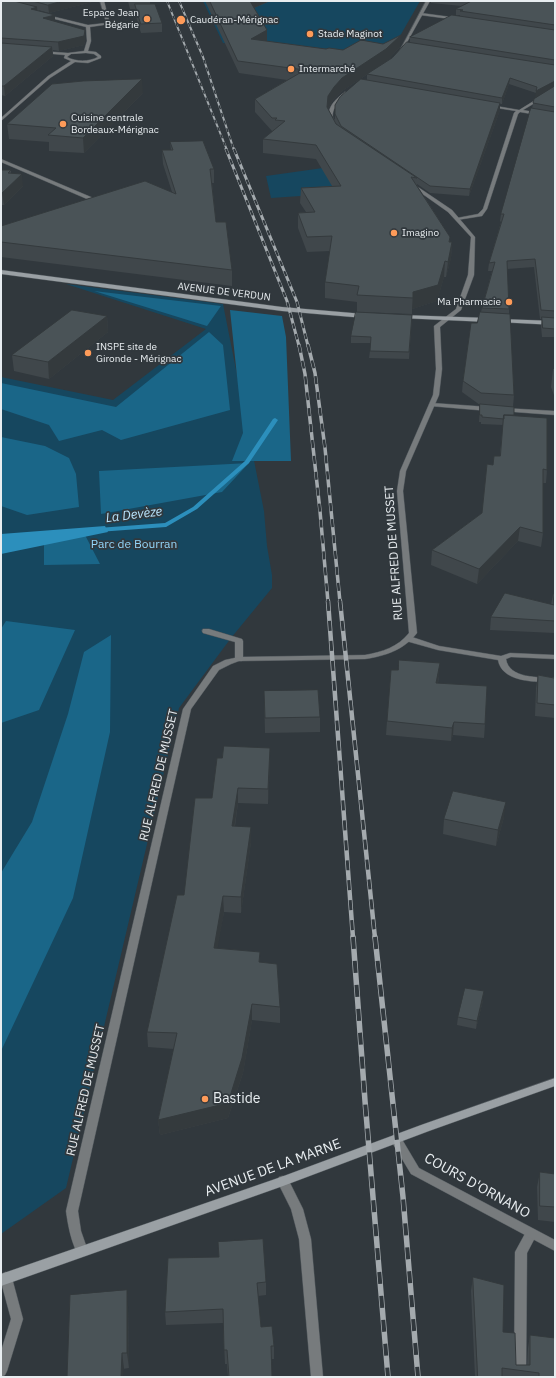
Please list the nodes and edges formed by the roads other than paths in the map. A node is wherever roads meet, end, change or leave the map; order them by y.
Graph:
1 (102, 1) edge
2 (428, 1) edge
3 (37, 13) edge
4 (421, 14) junction
5 (463, 20) edge
6 (88, 26) junction
7 (405, 45) junction
8 (410, 46) edge
9 (39, 52) edge
10 (86, 52) junction
11 (68, 54) junction
12 (394, 59) edge
13 (74, 61) junction
14 (555, 89) edge
15 (349, 90) edge
16 (488, 105) edge
17 (520, 111) junction
18 (555, 117) edge
19 (1, 120) edge
20 (335, 130) edge
21 (1, 160) edge
22 (403, 178) edge
23 (103, 198) edge
24 (96, 201) junction
25 (90, 202) edge
26 (459, 219) junction
27 (1, 272) edge
28 (368, 316) edge
29 (397, 317) edge
30 (446, 319) junction
31 (555, 323) edge
32 (432, 405) junction
33 (555, 413) edge
34 (206, 631) dead end
35 (409, 639) junction
36 (555, 657) edge
37 (502, 658) junction
38 (239, 659) junction
39 (555, 680) edge
40 (555, 1082) edge
41 (396, 1139) junction
42 (282, 1181) junction
43 (531, 1234) junction
44 (555, 1246) edge
45 (82, 1251) junction
46 (4, 1279) edge
47 (1, 1371) edge
48 (317, 1377) edge
49 (520, 1377) edge

1 - 6 street
2 - 4 street
3 - 6 street
4 - 5 street
4 - 7 street
6 - 10 street
7 - 8 street
7 - 12 street
9 - 11 street
10 - 11 street
10 - 13 street
11 - 13 street
13 - 19 street
14 - 17 street
15 - 20 street
16 - 17 street
17 - 18 street
17 - 26 street
21 - 24 street
22 - 26 street
23 - 24 street
24 - 25 street
26 - 30 street
27 - 28 main road, AVENUE DE VERDUN
29 - 30 main road
30 - 31 main road
30 - 32 street, RUE ALFRED DE MUSSET
32 - 33 street
32 - 35 street, RUE ALFRED DE MUSSET
34 - 38 street
35 - 37 street
35 - 38 street, RUE ALFRED DE MUSSET
36 - 37 street
37 - 39 street
38 - 45 street, RUE ALFRED DE MUSSET
40 - 41 main road, AVENUE DE LA MARNE
41 - 42 main road, AVENUE DE LA MARNE
41 - 43 street, COURS D'ORNANO
42 - 45 main road, AVENUE DE LA MARNE
42 - 48 street
43 - 44 street, COURS D'ORNANO
43 - 49 street
45 - 46 main road, AVENUE DE LA MARNE
46 - 47 street

